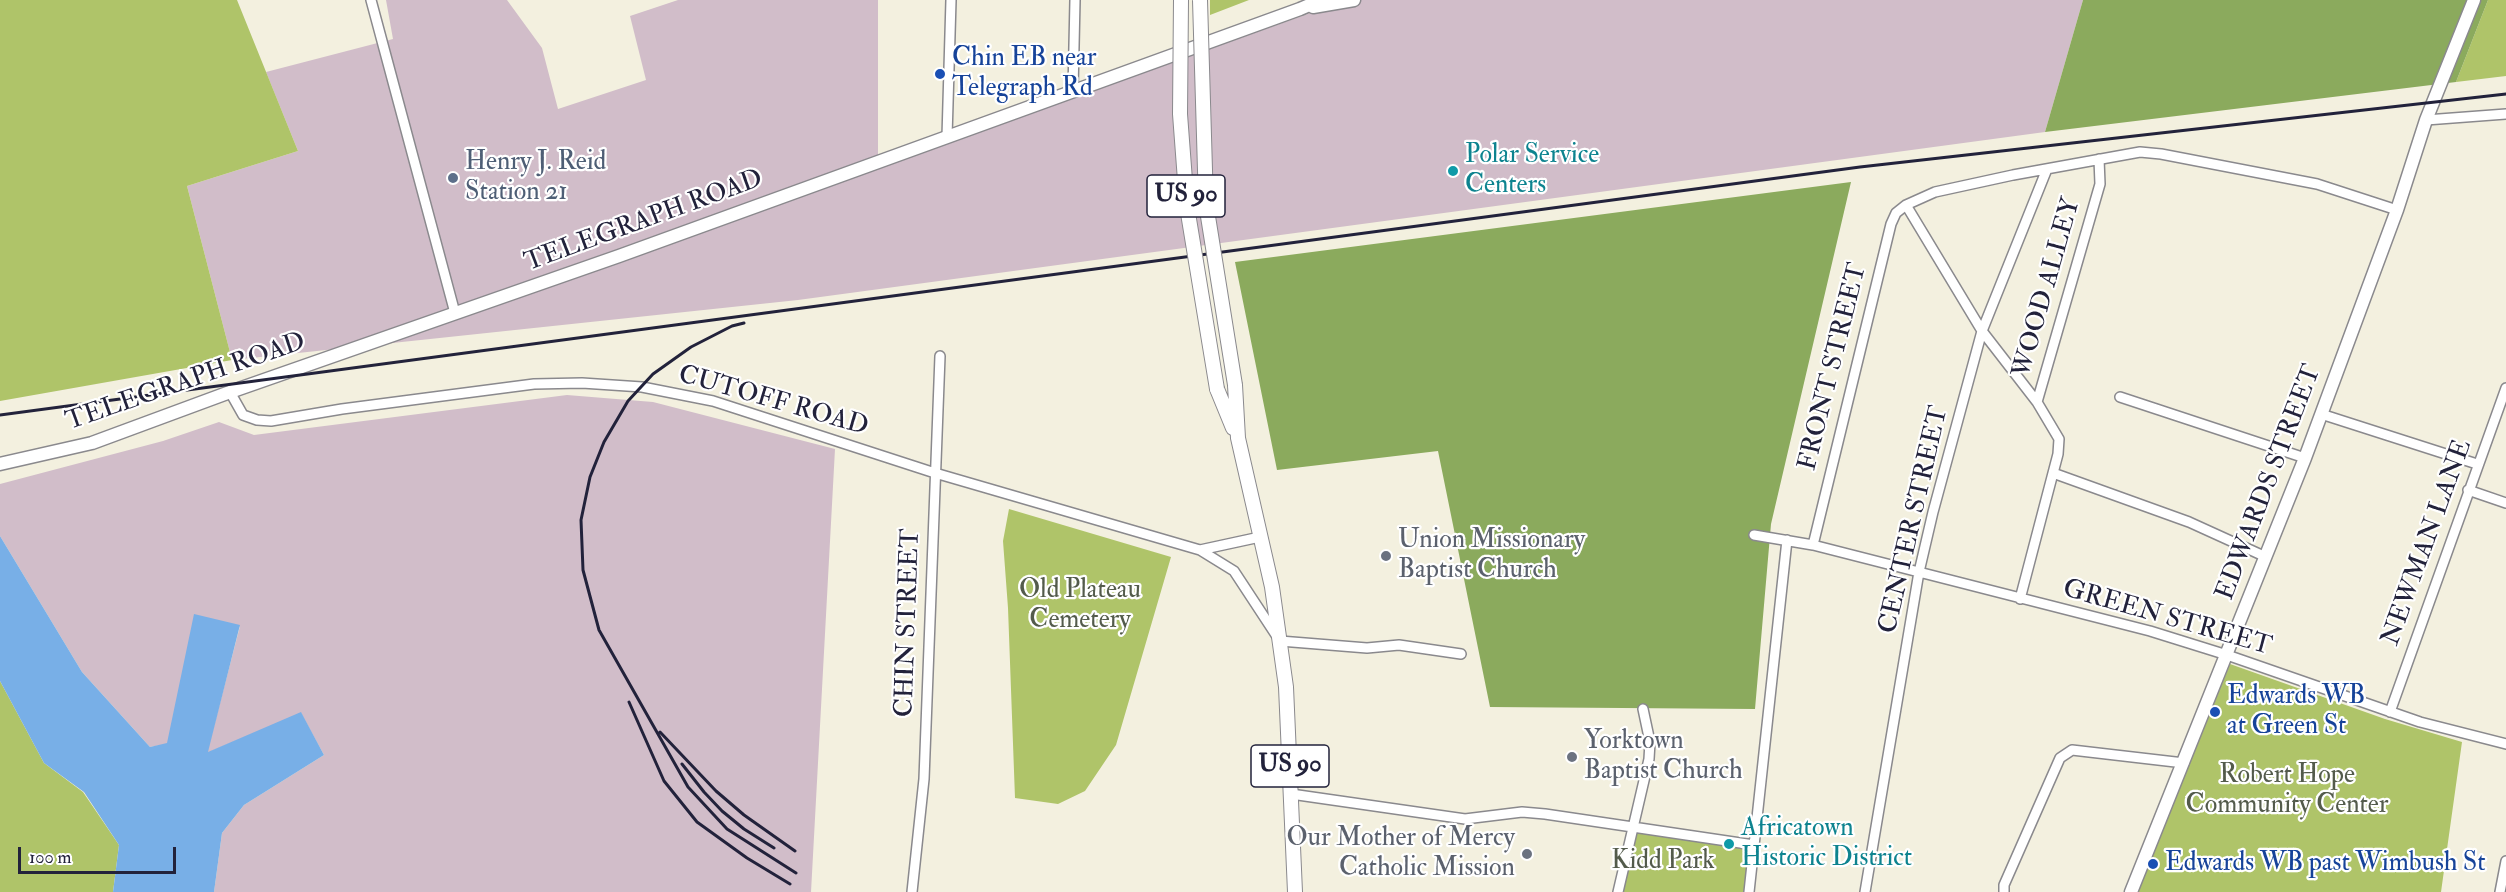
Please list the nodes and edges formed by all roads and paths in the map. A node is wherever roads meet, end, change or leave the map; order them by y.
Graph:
1 (371, 0) edge
2 (951, 0) edge
3 (1075, 0) edge
4 (1181, 0) edge
5 (1200, 0) edge
6 (1321, 0) edge
7 (1354, 0) edge
8 (2474, 0) edge
9 (1300, 9) junction
10 (1073, 91) junction
11 (2506, 114) edge
12 (2427, 120) junction
13 (947, 137) junction
14 (2099, 159) junction
15 (2047, 169) junction
16 (1906, 206) junction
17 (2397, 210) junction
18 (455, 313) junction
19 (1982, 330) junction
20 (940, 356) dead end
21 (2506, 388) edge
22 (230, 392) junction
23 (2120, 398) dead end
24 (2037, 402) junction
25 (2321, 414) junction
26 (1238, 438) junction
27 (2305, 458) junction
28 (0, 464) edge
29 (2477, 464) junction
30 (935, 473) junction
31 (2053, 473) junction
32 (2468, 490) junction
33 (2506, 503) edge
34 (1754, 535) dead end
35 (1260, 537) junction
36 (1787, 540) junction
37 (1813, 545) junction
38 (1200, 550) junction
39 (2266, 557) junction
40 (1919, 572) junction
41 (2020, 599) junction
42 (1280, 641) junction
43 (1461, 654) dead end
44 (2227, 655) junction
45 (1643, 709) dead end
46 (2390, 712) junction
47 (2506, 744) edge
48 (2184, 763) junction
49 (1291, 794) junction
50 (1634, 829) junction
51 (1754, 845) junction
52 (2506, 861) edge
53 (2004, 888) edge
54 (912, 892) edge
55 (1295, 892) edge
56 (1618, 892) edge
57 (1749, 892) edge
58 (1865, 892) edge
59 (2132, 892) edge
60 (2500, 892) edge

1 - 18 street
2 - 13 street
3 - 10 street
4 - 26 main road, US 90, bridge
5 - 26 main road, US 90, bridge
6 - 9 street, TELEGRAPH ROAD
7 - 9 street, TELEGRAPH ROAD
8 - 12 street, EDWARDS STREET
9 - 10 street, TELEGRAPH ROAD
10 - 13 street, TELEGRAPH ROAD
11 - 12 street
12 - 17 street, EDWARDS STREET
13 - 18 street, TELEGRAPH ROAD
14 - 15 street
14 - 17 street
14 - 24 street, WOOD ALLEY
15 - 16 street
15 - 19 street, CENTER STREET
16 - 19 street
16 - 37 street, FRONT STREET
17 - 25 street, EDWARDS STREET
18 - 22 street, TELEGRAPH ROAD
19 - 24 street
19 - 40 street, CENTER STREET
20 - 30 street, CHIN STREET
21 - 29 street, NEWMAN LANE
22 - 28 street, TELEGRAPH ROAD
22 - 30 street, CUTOFF ROAD
23 - 27 street
24 - 31 street, WOOD ALLEY
25 - 27 street, EDWARDS STREET
25 - 29 street
26 - 35 main road, US 90
27 - 39 street, EDWARDS STREET
29 - 32 street, NEWMAN LANE
30 - 38 street, CUTOFF ROAD
30 - 54 street, CHIN STREET
31 - 39 street
31 - 41 street, WOOD ALLEY
32 - 33 street
32 - 46 street, NEWMAN LANE
34 - 36 street
35 - 38 street, CUTOFF ROAD
35 - 42 main road, US 90
36 - 37 street, GREEN STREET
36 - 51 street
37 - 40 street, GREEN STREET
38 - 42 street, CUTOFF ROAD
39 - 44 street, EDWARDS STREET
40 - 41 street, GREEN STREET
40 - 58 street, CENTER STREET
41 - 44 street, GREEN STREET
42 - 43 street
42 - 49 main road, US 90
44 - 46 street, GREEN STREET
44 - 48 street, EDWARDS STREET
45 - 50 street
46 - 47 street, GREEN STREET
48 - 53 street
48 - 59 street, EDWARDS STREET
49 - 50 street
49 - 55 main road, US 90
50 - 51 street
50 - 56 street
51 - 57 street
52 - 60 street

